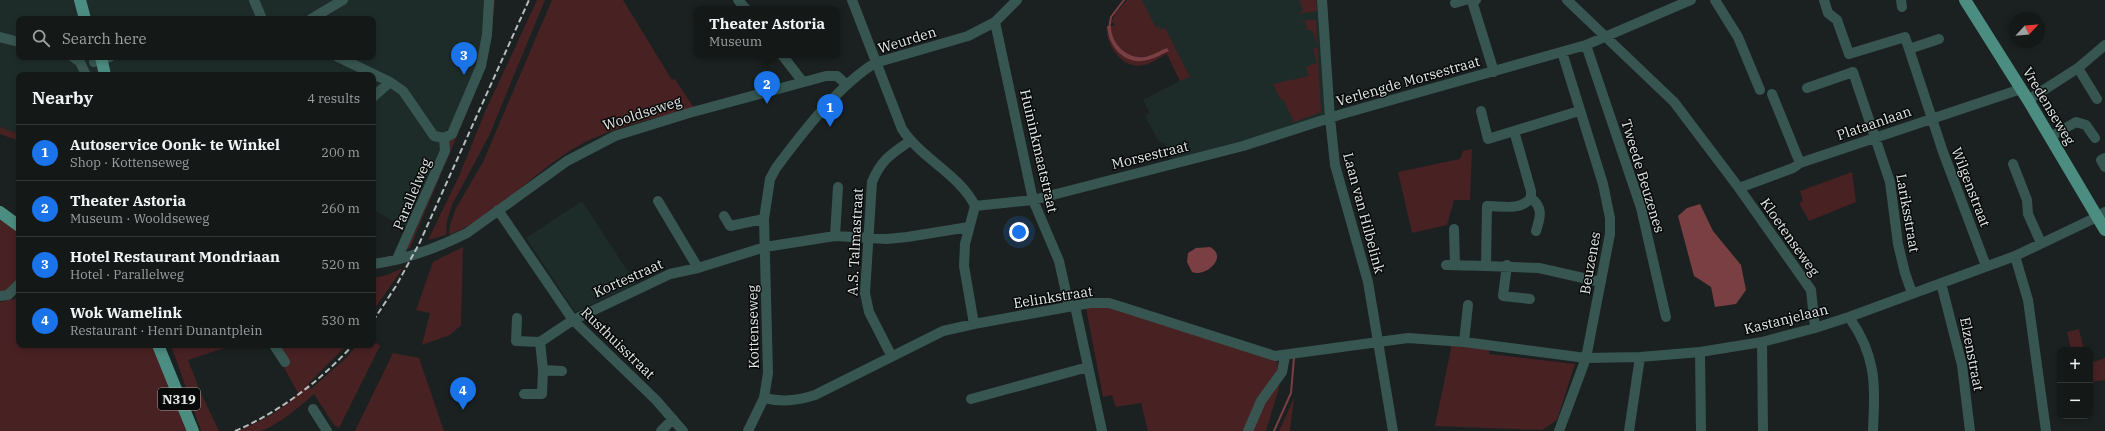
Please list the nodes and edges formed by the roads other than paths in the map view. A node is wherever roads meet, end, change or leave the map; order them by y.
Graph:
1 (80, 0) edge
2 (89, 0) edge
3 (254, 0) edge
4 (343, 0) edge
5 (489, 0) edge
6 (852, 0) edge
7 (1017, 0) edge
8 (1322, 0) edge
9 (1568, 0) edge
10 (1691, 0) edge
11 (1715, 0) edge
12 (1824, 0) edge
13 (1965, 0) edge
14 (1468, 1) edge
15 (84, 16) edge
16 (92, 16) edge
17 (261, 16) edge
18 (316, 16) edge
19 (995, 22) junction
20 (0, 37) edge
21 (1605, 37) junction
22 (1939, 39) dead end
23 (16, 41) edge
24 (1586, 45) junction
25 (2105, 45) edge
26 (1909, 48) junction
27 (1562, 52) junction
28 (1849, 54) junction
29 (784, 58) edge
30 (77, 60) edge
31 (100, 60) edge
32 (100, 60) edge
33 (344, 60) edge
34 (875, 63) junction
35 (2078, 68) junction
36 (85, 72) edge
37 (98, 72) edge
38 (104, 72) edge
39 (369, 72) edge
40 (1494, 72) junction
41 (1853, 72) junction
42 (376, 75) edge
43 (390, 82) junction
44 (803, 82) junction
45 (846, 84) junction
46 (1807, 88) dead end
47 (2021, 89) junction
48 (1760, 90) dead end
49 (376, 94) edge
50 (1772, 94) dead end
51 (2097, 99) dead end
52 (2028, 100) junction
53 (1481, 111) dead end
54 (1579, 111) junction
55 (1330, 118) junction
56 (1932, 118) junction
57 (1514, 131) junction
58 (2050, 137) junction
59 (444, 138) junction
60 (1876, 138) junction
61 (2094, 138) dead end
62 (910, 141) junction
63 (2105, 158) edge
64 (1800, 163) junction
65 (2013, 164) dead end
66 (2105, 167) edge
67 (838, 188) dead end
68 (1739, 188) junction
69 (1531, 198) junction
70 (1033, 200) junction
71 (658, 202) dead end
72 (975, 206) junction
73 (498, 210) junction
74 (0, 212) edge
75 (2101, 214) edge
76 (724, 216) dead end
77 (764, 218) junction
78 (16, 224) edge
79 (969, 226) junction
80 (1454, 229) dead end
81 (2105, 230) edge
82 (1536, 231) dead end
83 (835, 236) junction
84 (869, 238) junction
85 (2041, 244) junction
86 (765, 247) junction
87 (2015, 256) junction
88 (397, 259) junction
89 (376, 263) edge
90 (1486, 266) junction
91 (1507, 266) junction
92 (1986, 266) junction
93 (698, 268) junction
94 (1601, 282) junction
95 (1941, 283) junction
96 (16, 287) edge
97 (1912, 293) junction
98 (0, 296) edge
99 (1530, 299) dead end
100 (1468, 305) dead end
101 (1072, 306) junction
102 (1666, 316) dead end
103 (1849, 317) junction
104 (517, 318) dead end
105 (573, 320) junction
106 (974, 324) junction
107 (1815, 328) junction
108 (540, 342) junction
109 (1378, 342) junction
110 (1464, 342) junction
111 (1762, 342) junction
112 (160, 348) edge
113 (276, 348) edge
114 (1700, 352) junction
115 (892, 355) junction
116 (1285, 356) junction
117 (1640, 357) junction
118 (1586, 358) junction
119 (285, 362) dead end
120 (1088, 367) junction
121 (543, 370) junction
122 (562, 371) dead end
123 (524, 394) dead end
124 (764, 398) junction
125 (971, 400) dead end
126 (313, 409) dead end
127 (673, 419) junction
128 (662, 430) edge
129 (1100, 430) edge
130 (193, 431) edge
131 (327, 431) edge
132 (683, 431) edge
133 (748, 431) edge
134 (1248, 431) edge
135 (1393, 431) edge
136 (1559, 431) edge
137 (1629, 431) edge
138 (1701, 431) edge
139 (1762, 431) edge
140 (1873, 431) edge
141 (1970, 431) edge
142 (2046, 431) edge

1 - 15 main road
2 - 16 main road
3 - 17 street
4 - 18 street
5 - 59 street
6 - 34 street
7 - 19 street, Weurden
8 - 55 street, Laan van Hilbelink
9 - 21 street, Kloetenseweg
10 - 21 street, Verlengde Morsestraat
11 - 48 street
12 - 28 street, Lariksstraat
13 - 47 main road, Vredenseweg
14 - 40 street, Verlengde Morsestraat
19 - 34 street, Weurden
19 - 70 street, Huininkmaatstraat
20 - 23 street
21 - 24 street, Verlengde Morsestraat
21 - 68 street, Kloetenseweg
22 - 26 street
24 - 27 street, Verlengde Morsestraat
24 - 102 street, Tweede Beuzenes
25 - 35 street
26 - 28 street
26 - 56 street, Wilgenstraat
27 - 40 street, Verlengde Morsestraat
27 - 54 street, Beuzenes
28 - 41 street, Lariksstraat
29 - 44 street
30 - 36 street
31 - 37 main road
32 - 38 main road
33 - 39 street
34 - 45 street, Kottenseweg
34 - 62 street, Weurden
35 - 51 street
35 - 52 street
40 - 55 street, Verlengde Morsestraat
41 - 46 street
41 - 60 street, Lariksstraat
42 - 43 street
43 - 49 street
43 - 59 street
44 - 45 street, Wooldseweg
44 - 73 street, Wooldseweg
45 - 77 street, Kottenseweg
47 - 52 main road, Vredenseweg
47 - 56 street, Plataanlaan
50 - 64 street
52 - 58 main road, Vredenseweg
53 - 57 street
54 - 57 street
54 - 94 street, Beuzenes
55 - 70 street, Morsestraat
55 - 109 street, Laan van Hilbelink
56 - 60 street, Plataanlaan
56 - 92 street, Wilgenstraat
57 - 69 street
58 - 61 street
58 - 75 main road, Vredenseweg
59 - 88 street, Parallelweg
60 - 64 street, Plataanlaan
60 - 97 street, Lariksstraat
62 - 72 street, Weurden
62 - 84 street, A.S. Talmastraat
63 - 66 street
64 - 68 street, Plataanlaan
65 - 85 street
67 - 83 street
68 - 107 street, Kloetenseweg
69 - 82 street
69 - 90 street
70 - 72 street, Morsestraat
70 - 101 street, Huininkmaatstraat
71 - 93 street
72 - 79 street
73 - 88 street, Wooldseweg
73 - 105 street, Rusthuisstraat
74 - 78 main road
75 - 81 main road, Vredenseweg
75 - 85 street, Kastanjelaan
76 - 77 street
77 - 86 street, Kottenseweg
79 - 84 street, Kortestraat
79 - 106 street
80 - 90 street
83 - 84 street, Kortestraat
83 - 86 street, Kortestraat
84 - 115 street, A.S. Talmastraat
85 - 87 street, Kastanjelaan
86 - 93 street, Kortestraat
86 - 124 street, Kottenseweg
87 - 92 street, Kastanjelaan
87 - 142 street
88 - 89 street, Wooldseweg
90 - 91 street
91 - 94 street
91 - 99 street
92 - 95 street, Kastanjelaan
93 - 105 street, Kortestraat
94 - 118 street, Beuzenes
95 - 97 street, Kastanjelaan
95 - 141 street, Elzenstraat
96 - 98 street
97 - 103 street, Kastanjelaan
100 - 110 street
101 - 106 street, Eelinkstraat
101 - 116 street, Eelinkstraat
101 - 120 street, Huininkmaatstraat
103 - 107 street, Kastanjelaan
103 - 140 street
104 - 108 street
105 - 108 street, Kortestraat
105 - 127 street, Rusthuisstraat
106 - 115 street, Eelinkstraat
107 - 111 street, Kastanjelaan
108 - 121 street
109 - 110 street, Kastanjelaan
109 - 116 street, Eelinkstraat
109 - 135 street, Laan van Hilbelink
110 - 118 street, Kastanjelaan
111 - 114 street, Kastanjelaan
111 - 139 street
112 - 130 main road, N319
113 - 119 street
114 - 117 street, Kastanjelaan
114 - 138 street
115 - 124 street, Eelinkstraat
116 - 134 street
117 - 118 street, Kastanjelaan
117 - 137 street
118 - 136 street, Beuzenes
120 - 125 street
120 - 129 street, Huininkmaatstraat
121 - 122 street
121 - 123 street
124 - 133 street, Kottenseweg
126 - 131 street
127 - 128 street
127 - 132 street, Rusthuisstraat

